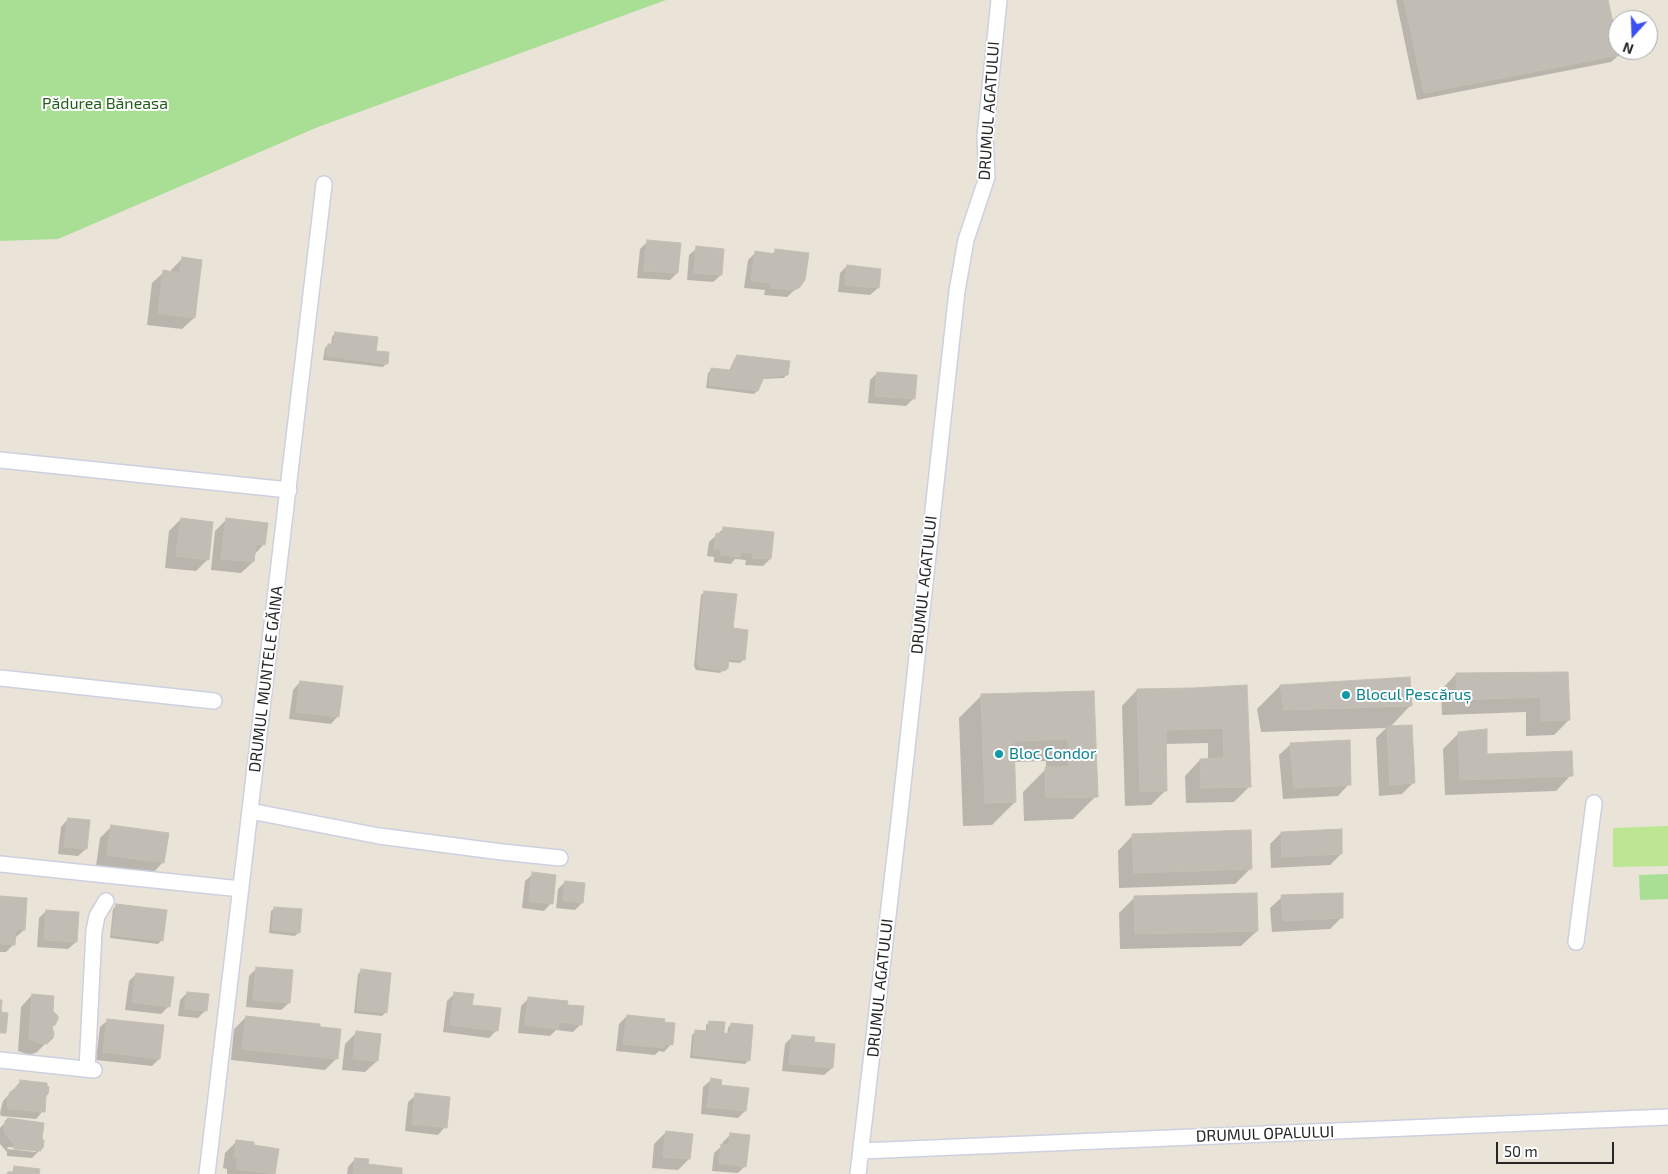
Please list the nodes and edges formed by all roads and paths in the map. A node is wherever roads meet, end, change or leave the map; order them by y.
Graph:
1 (999, 0) edge
2 (324, 184) dead end
3 (0, 460) edge
4 (289, 490) junction
5 (0, 678) edge
6 (214, 701) dead end
7 (1594, 803) dead end
8 (250, 810) junction
9 (560, 858) dead end
10 (0, 864) edge
11 (241, 889) junction
12 (106, 901) dead end
13 (1576, 942) dead end
14 (0, 1060) edge
15 (1668, 1117) edge
16 (861, 1151) junction
17 (207, 1174) edge
18 (858, 1174) edge

1 - 16 street, DRUMUL AGATULUI
2 - 4 street, DRUMUL MUNTELE GĂINA
3 - 4 street
4 - 8 street, DRUMUL MUNTELE GĂINA
5 - 6 street
7 - 13 street
8 - 9 street
8 - 11 street, DRUMUL MUNTELE GĂINA
10 - 11 street
11 - 17 street, DRUMUL MUNTELE GĂINA
12 - 14 street
15 - 16 street, DRUMUL OPALULUI
16 - 18 street, DRUMUL AGATULUI

